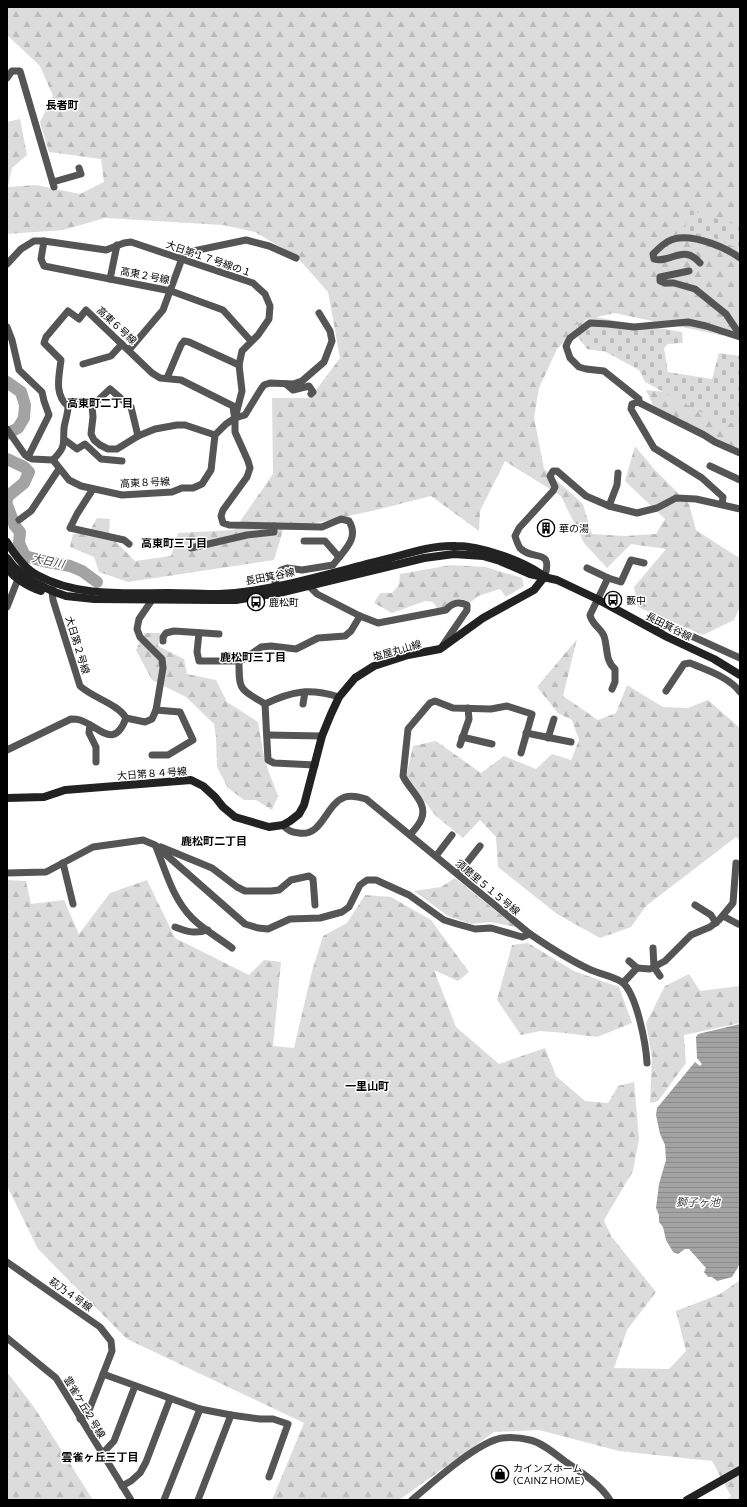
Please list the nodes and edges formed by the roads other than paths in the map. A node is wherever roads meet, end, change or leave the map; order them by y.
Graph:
1 (7, 78) edge
2 (79, 168) dead end
3 (44, 241) junction
4 (117, 246) junction
5 (740, 248) edge
6 (733, 253) junction
7 (181, 258) junction
8 (296, 258) dead end
9 (740, 258) edge
10 (700, 263) dead end
11 (7, 264) edge
12 (690, 271) dead end
13 (110, 279) junction
14 (171, 290) junction
15 (319, 312) dead end
16 (7, 327) edge
17 (740, 336) edge
18 (251, 340) junction
19 (122, 344) junction
20 (129, 350) junction
21 (83, 364) dead end
22 (238, 365) junction
23 (167, 378) junction
24 (286, 384) junction
25 (311, 394) dead end
26 (638, 402) junction
27 (68, 406) junction
28 (92, 406) junction
29 (235, 418) junction
30 (7, 429) edge
31 (138, 436) junction
32 (216, 436) junction
33 (65, 440) junction
34 (740, 453) edge
35 (26, 455) junction
36 (53, 460) junction
37 (122, 461) dead end
38 (710, 466) dead end
39 (59, 469) junction
40 (618, 473) dead end
41 (740, 480) edge
42 (93, 489) junction
43 (722, 504) junction
44 (609, 506) junction
45 (740, 509) edge
46 (19, 520) dead end
47 (274, 526) junction
48 (304, 541) dead end
49 (7, 542) edge
50 (129, 544) dead end
51 (190, 548) dead end
52 (339, 557) junction
53 (7, 558) edge
54 (644, 563) dead end
55 (587, 568) dead end
56 (8, 570) edge
57 (545, 576) junction
58 (608, 578) junction
59 (18, 579) junction
60 (54, 582) junction
61 (278, 586) junction
62 (309, 586) junction
63 (52, 591) junction
64 (597, 599) junction
65 (152, 600) junction
66 (7, 607) edge
67 (360, 616) junction
68 (656, 631) junction
69 (199, 633) junction
70 (219, 634) dead end
71 (163, 641) dead end
72 (440, 649) junction
73 (740, 658) edge
74 (239, 661) junction
75 (740, 675) edge
76 (612, 689) dead end
77 (666, 691) dead end
78 (305, 692) junction
79 (740, 692) edge
80 (339, 697) junction
81 (264, 704) junction
82 (303, 704) dead end
83 (468, 708) junction
84 (156, 710) junction
85 (126, 718) junction
86 (554, 719) dead end
87 (90, 725) junction
88 (526, 733) junction
89 (267, 734) junction
90 (322, 736) junction
91 (462, 737) junction
92 (548, 738) junction
93 (571, 742) dead end
94 (492, 744) dead end
95 (460, 745) dead end
96 (7, 750) edge
97 (521, 754) dead end
98 (152, 755) dead end
99 (96, 762) dead end
100 (315, 765) junction
101 (7, 798) edge
102 (283, 826) junction
103 (410, 835) junction
104 (452, 835) dead end
105 (156, 845) junction
106 (480, 846) dead end
107 (436, 856) junction
108 (63, 863) junction
109 (736, 863) dead end
110 (7, 873) edge
111 (458, 874) junction
112 (73, 904) dead end
113 (315, 905) dead end
114 (695, 905) dead end
115 (723, 916) junction
116 (716, 923) junction
117 (738, 924) dead end
118 (175, 927) dead end
119 (208, 930) junction
120 (530, 934) junction
121 (232, 948) dead end
122 (653, 948) dead end
123 (629, 961) dead end
124 (637, 968) junction
125 (654, 968) junction
126 (660, 976) dead end
127 (623, 983) junction
128 (647, 1064) dead end
129 (7, 1262) edge
130 (7, 1338) edge
131 (103, 1374) junction
132 (135, 1386) junction
133 (170, 1399) junction
134 (200, 1409) junction
135 (231, 1415) junction
136 (80, 1419) junction
137 (102, 1454) junction
138 (740, 1470) edge
139 (269, 1477) dead end
140 (122, 1486) junction
141 (131, 1500) edge
142 (164, 1500) edge
143 (198, 1500) edge
144 (412, 1500) edge
145 (610, 1500) edge
146 (688, 1500) edge

1 - 2 street
3 - 4 street, 大日第１７号線の１
3 - 11 street, 大日第１７号線の１
3 - 13 street, 高東２号線
4 - 7 street, 大日第１７号線の１
4 - 13 street
5 - 6 street
6 - 9 street
6 - 10 street
7 - 8 street
7 - 14 street
7 - 18 street, 大日第１７号線の１
12 - 17 street
13 - 14 street, 高東２号線
14 - 18 street, 高東２号線
14 - 20 street
15 - 24 street
16 - 35 street
17 - 26 street
18 - 22 street, 大日第１７号線の１
19 - 20 street, 高東６号線
19 - 21 street
19 - 27 street, 高東６号線
20 - 23 street, 高東６号線
22 - 23 street
22 - 29 street, 大日第１７号線の１
23 - 29 street, 高東６号線
24 - 25 street
24 - 29 street
26 - 34 street
26 - 43 street
27 - 28 street
27 - 33 street
28 - 31 street
28 - 31 street
29 - 32 street
29 - 47 street, 大日第１７号線の１
30 - 35 street
31 - 32 street
32 - 42 street, 高東８号線
33 - 36 street
33 - 37 street
35 - 36 street
36 - 39 street, 高東８号線
38 - 41 street
39 - 42 street, 高東８号線
39 - 46 street
40 - 44 street
42 - 50 street
43 - 44 street
43 - 45 street
44 - 57 street
47 - 51 street
47 - 52 street, 大日第１７号線の１
48 - 52 street
49 - 60 street, 長田箕谷線
52 - 61 street
53 - 63 street, 長田箕谷線
54 - 58 street
55 - 58 street
56 - 59 street
57 - 61 street, 長田箕谷線
57 - 62 street, 長田箕谷線
57 - 64 street, 長田箕谷線
57 - 72 street, 塩屋丸山線
58 - 64 street
59 - 63 street
59 - 66 street
60 - 61 street, 長田箕谷線
60 - 63 street, 大日第２号線
62 - 65 street, 長田箕谷線
62 - 67 street
63 - 65 street, 長田箕谷線
63 - 85 street, 大日第２号線
64 - 68 street, 長田箕谷線
64 - 76 street
65 - 84 street
67 - 72 street
67 - 74 street
68 - 73 street
68 - 75 street, 長田箕谷線
69 - 70 street
69 - 71 street
69 - 74 street
72 - 80 street, 塩屋丸山線
74 - 81 street
77 - 79 street
78 - 80 street
78 - 81 street
78 - 82 street
80 - 90 street, 塩屋丸山線
81 - 89 street
83 - 88 street
83 - 91 street
83 - 103 street
84 - 85 street
84 - 98 street
85 - 87 street
86 - 92 street
87 - 96 street
87 - 99 street
88 - 92 street
88 - 97 street
89 - 90 street
89 - 100 street
90 - 100 street, 塩屋丸山線
91 - 94 street
91 - 95 street
92 - 93 street
100 - 102 street, 塩屋丸山線
101 - 102 street, 大日第８４号線
102 - 103 street, 須磨里５１５号線
103 - 107 street, 須磨里５１５号線
104 - 107 street
105 - 108 street
105 - 113 street
105 - 119 street
105 - 120 street
106 - 111 street
107 - 111 street, 須磨里５１５号線
108 - 110 street
108 - 112 street
109 - 115 street
111 - 120 street, 須磨里５１５号線
114 - 116 street
115 - 116 street
115 - 117 street
116 - 125 street
118 - 119 street
119 - 121 street
120 - 127 street, 須磨里５１５号線
122 - 125 street
123 - 124 street
124 - 125 street
124 - 127 street
125 - 126 street
127 - 128 street
129 - 131 street, 萩乃４号線
130 - 136 street, 雲雀ケ丘２号線
131 - 132 street
131 - 136 street
132 - 133 street
132 - 137 street
133 - 134 street
133 - 140 street
134 - 135 street
134 - 142 street
135 - 139 street
135 - 143 street
136 - 137 street, 雲雀ケ丘２号線
137 - 140 street, 雲雀ケ丘２号線
138 - 146 street
140 - 141 street, 雲雀ケ丘２号線
144 - 145 street

